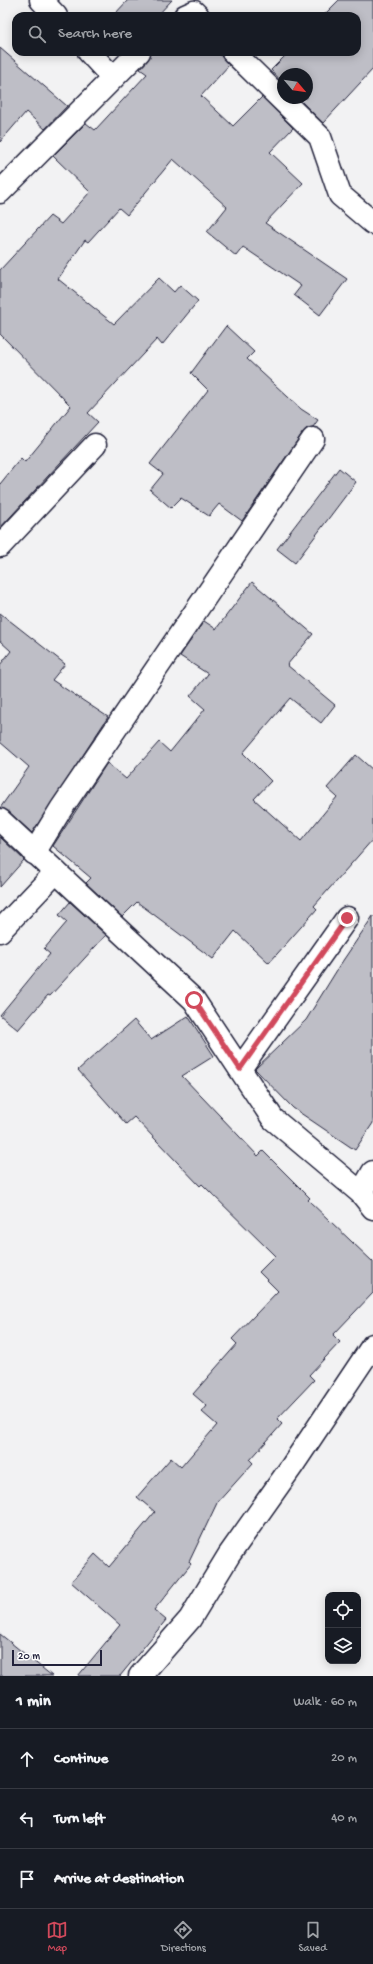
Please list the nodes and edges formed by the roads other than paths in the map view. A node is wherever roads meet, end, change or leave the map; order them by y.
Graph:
1 (41, 0) edge
2 (52, 12) edge
3 (93, 56) edge
4 (135, 56) edge
5 (237, 56) edge
6 (113, 78) junction
7 (0, 192) edge
8 (373, 224) edge
9 (313, 439) dead end
10 (95, 444) dead end
11 (0, 546) edge
12 (0, 820) edge
13 (34, 853) junction
14 (56, 872) junction
15 (347, 918) dead end
16 (0, 931) edge
17 (240, 1069) junction
18 (373, 1172) edge
19 (367, 1200) edge
20 (373, 1345) edge
21 (140, 1676) edge

1 - 2 street
3 - 6 street
4 - 6 street
5 - 8 street
6 - 7 street
9 - 13 street
10 - 11 street
12 - 13 street
13 - 14 street
14 - 16 street
14 - 17 street
15 - 17 street
17 - 19 street
18 - 19 street
20 - 21 street

